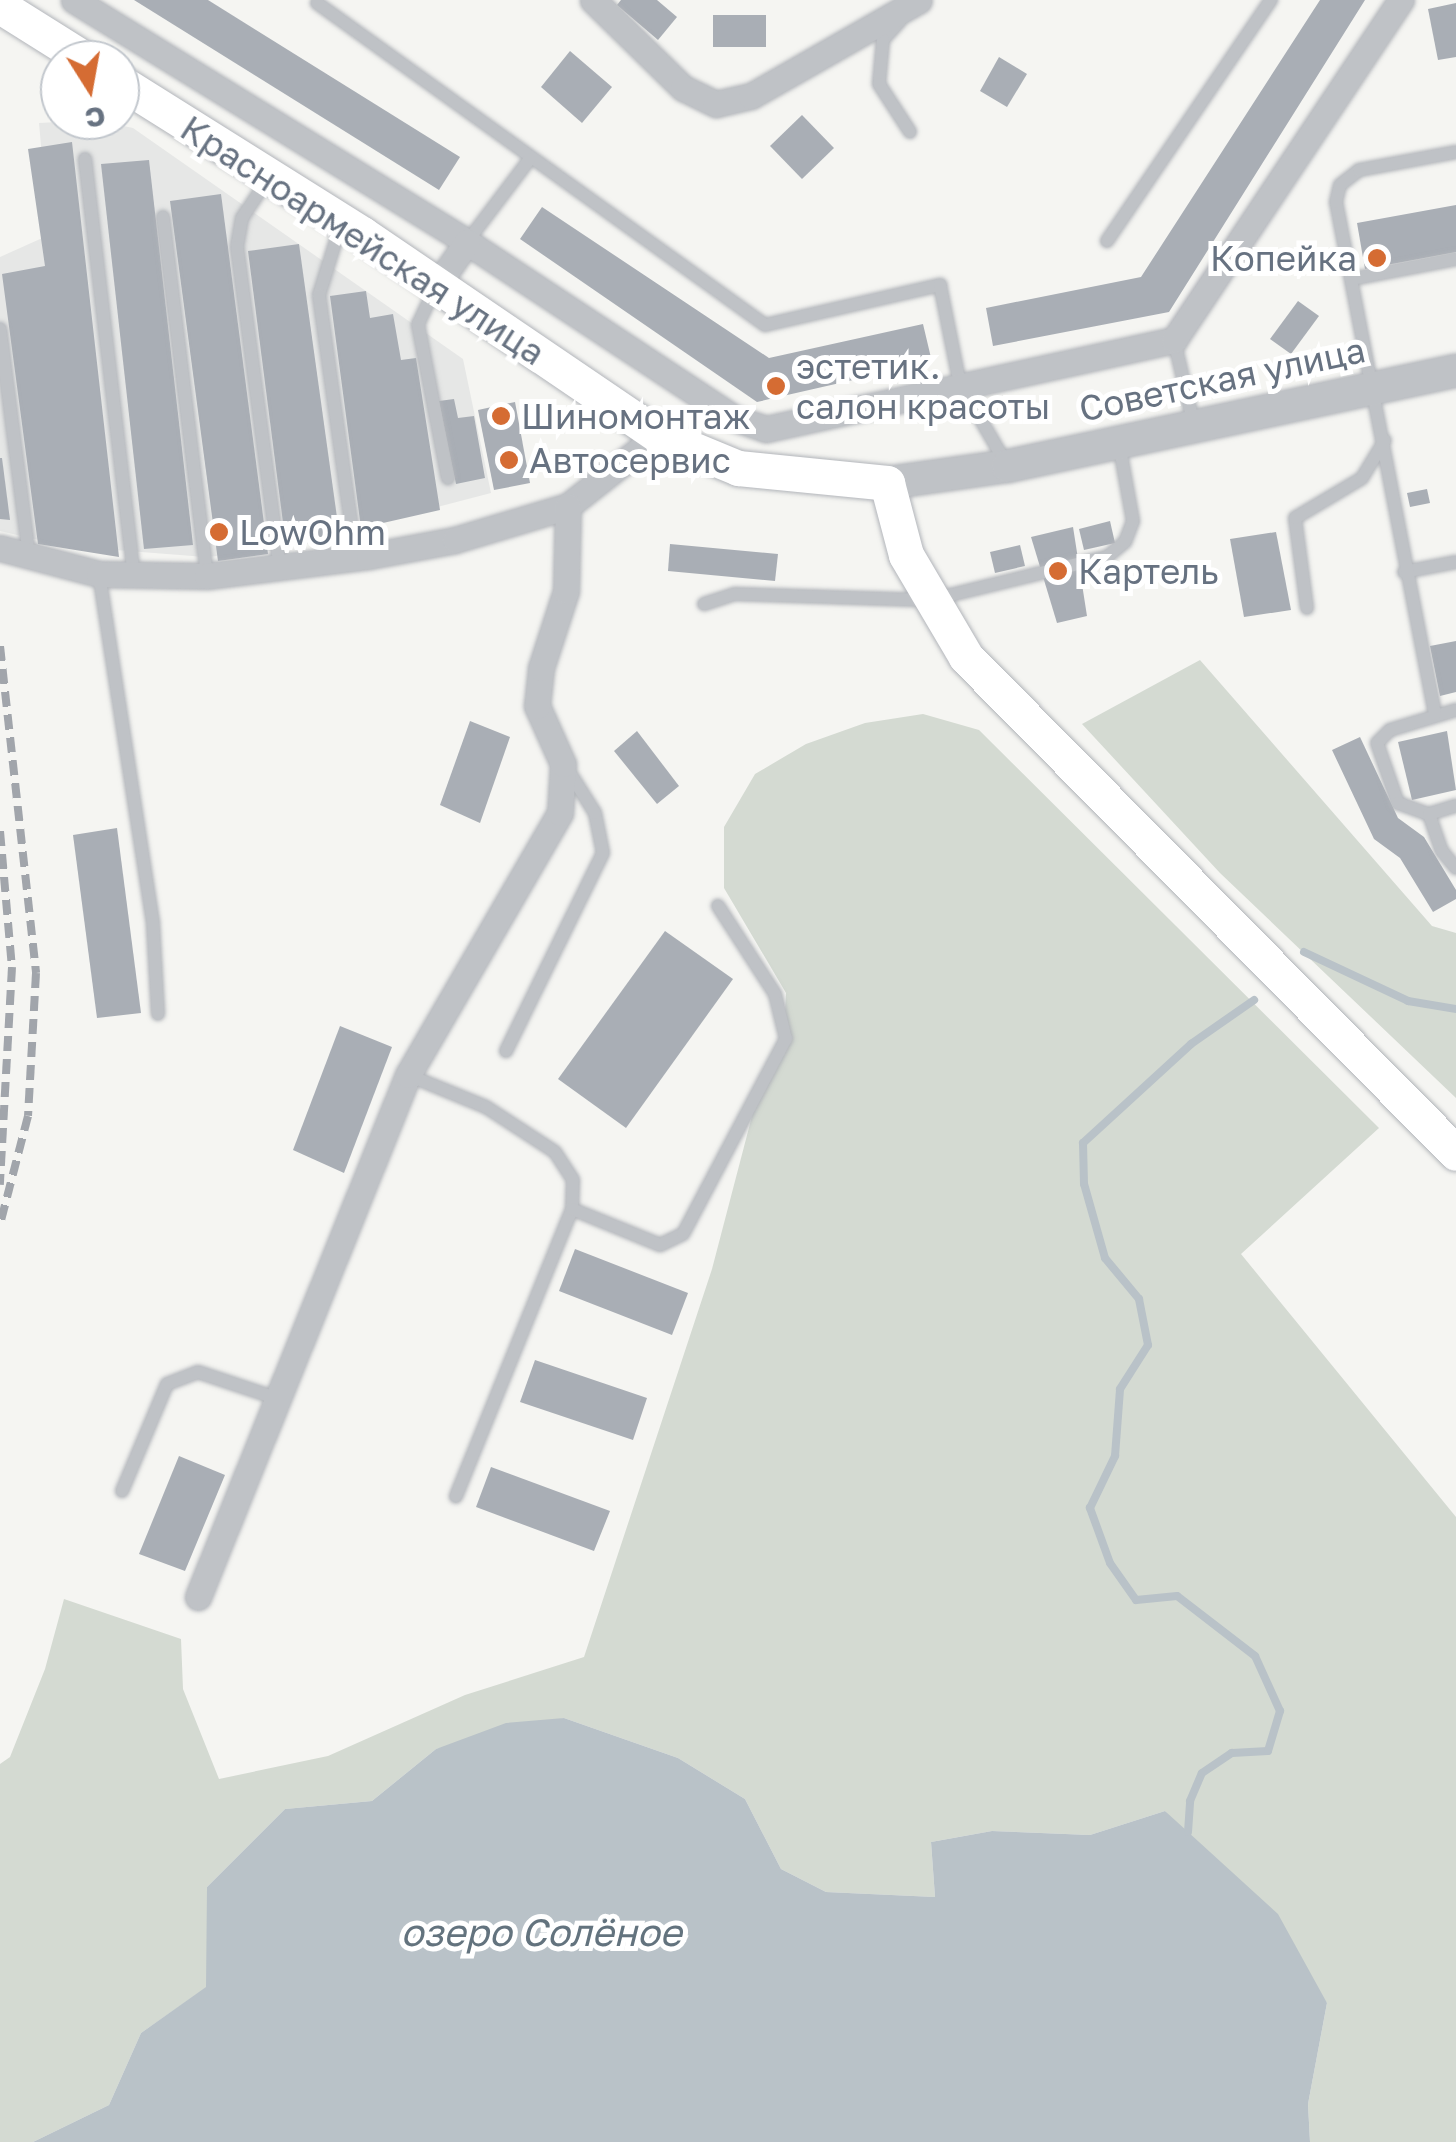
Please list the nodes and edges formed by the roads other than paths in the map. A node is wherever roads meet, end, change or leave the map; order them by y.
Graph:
1 (74, 0) edge
2 (592, 0) edge
3 (1271, 0) edge
4 (1401, 0) edge
5 (317, 3) dead end
6 (915, 4) edge
7 (0, 6) edge
8 (54, 40) edge
9 (140, 95) edge
10 (910, 132) dead end
11 (1456, 152) edge
12 (86, 159) dead end
13 (529, 160) junction
14 (270, 176) junction
15 (164, 216) dead end
16 (342, 222) junction
17 (1107, 241) dead end
18 (467, 242) junction
19 (1456, 259) edge
20 (1352, 278) junction
21 (437, 286) junction
22 (0, 330) edge
23 (1174, 340) junction
24 (1456, 371) edge
25 (960, 384) junction
26 (1374, 388) junction
27 (1194, 425) junction
28 (658, 436) junction
29 (1385, 440) junction
30 (1118, 441) junction
31 (1008, 466) junction
32 (448, 478) dead end
33 (886, 483) junction
34 (568, 506) junction
35 (352, 530) dead end
36 (0, 548) edge
37 (29, 554) junction
38 (1456, 562) edge
39 (280, 570) junction
40 (1404, 572) junction
41 (99, 574) junction
42 (134, 575) junction
43 (207, 576) junction
44 (930, 600) junction
45 (704, 604) dead end
46 (1307, 608) dead end
47 (1456, 710) edge
48 (1435, 714) junction
49 (564, 764) junction
50 (1456, 806) edge
51 (1429, 814) junction
52 (1456, 868) edge
53 (718, 906) dead end
54 (158, 1014) dead end
55 (506, 1051) dead end
56 (408, 1075) junction
57 (1456, 1153) edge
58 (572, 1209) junction
59 (273, 1397) junction
60 (122, 1491) dead end
61 (456, 1496) dead end
62 (198, 1597) dead end

1 - 18 street
2 - 6 street
3 - 17 lane
4 - 23 street
5 - 13 lane
6 - 10 lane
7 - 8 main road
9 - 14 main road, Красноармейская улица
11 - 20 lane
12 - 42 lane
13 - 18 lane
13 - 25 lane
14 - 16 main road, Красноармейская улица
14 - 39 lane
15 - 43 lane
16 - 21 main road, Красноармейская улица
16 - 35 lane
18 - 21 street
18 - 25 street
19 - 20 lane
20 - 26 lane
21 - 28 main road, Красноармейская улица
21 - 32 lane
22 - 37 lane
23 - 25 street
23 - 27 lane
24 - 26 street, Советская улица
25 - 31 lane
26 - 27 street, Советская улица
26 - 29 lane
27 - 30 street, Советская улица
28 - 33 main road, Красноармейская улица
28 - 34 street
29 - 40 lane
29 - 46 lane
30 - 31 street, Советская улица
30 - 44 lane
31 - 33 street, Советская улица
33 - 44 main road
34 - 39 street
34 - 49 street
36 - 37 street
37 - 41 street
38 - 40 lane
39 - 43 street
40 - 48 lane
41 - 42 street
41 - 54 lane
42 - 43 street
44 - 45 lane
44 - 57 main road
47 - 48 lane
48 - 51 lane
49 - 55 lane
49 - 56 street
50 - 51 lane
51 - 52 lane
53 - 58 lane
56 - 58 lane
56 - 59 street
58 - 61 lane
59 - 60 lane
59 - 62 street

